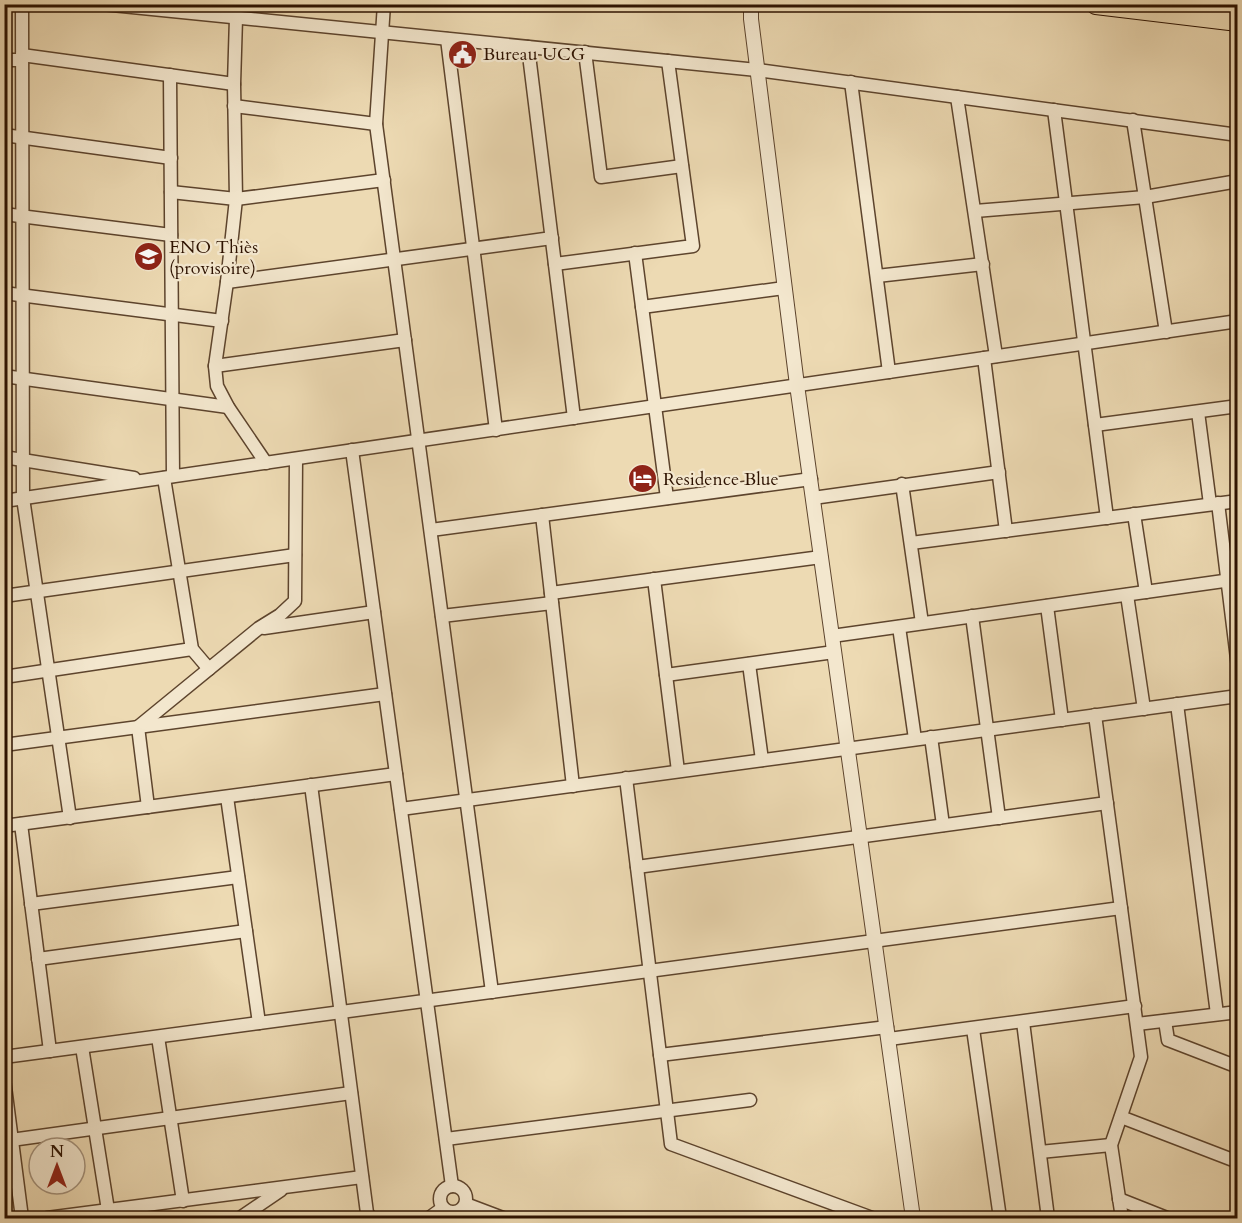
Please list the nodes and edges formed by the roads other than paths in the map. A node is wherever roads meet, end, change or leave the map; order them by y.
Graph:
1 (22, 4) edge
2 (102, 4) edge
3 (384, 4) edge
4 (1096, 4) edge
5 (749, 9) edge
6 (236, 18) junction
7 (1238, 21) edge
8 (381, 32) junction
9 (447, 39) junction
10 (528, 47) junction
11 (585, 52) junction
12 (22, 58) junction
13 (4, 60) edge
14 (668, 61) junction
15 (757, 70) junction
16 (170, 75) junction
17 (851, 82) junction
18 (234, 84) junction
19 (957, 97) junction
20 (234, 106) junction
21 (1054, 110) junction
22 (1133, 120) junction
23 (376, 124) junction
24 (4, 135) edge
25 (1238, 135) edge
26 (22, 137) junction
27 (171, 158) junction
28 (682, 166) junction
29 (384, 180) junction
30 (1238, 181) edge
31 (171, 192) junction
32 (1145, 197) junction
33 (236, 199) junction
34 (1067, 203) junction
35 (975, 211) junction
36 (4, 214) edge
37 (22, 216) junction
38 (171, 235) junction
39 (552, 238) junction
40 (473, 249) junction
41 (635, 254) junction
42 (394, 259) junction
43 (555, 264) junction
44 (983, 264) junction
45 (877, 276) junction
46 (227, 282) junction
47 (784, 288) junction
48 (4, 293) edge
49 (23, 296) junction
50 (642, 307) junction
51 (172, 314) junction
52 (222, 321) junction
53 (1238, 321) edge
54 (1166, 332) junction
55 (405, 340) junction
56 (1086, 344) junction
57 (990, 357) junction
58 (215, 366) junction
59 (889, 372) junction
60 (4, 376) edge
61 (23, 379) junction
62 (797, 385) junction
63 (173, 399) junction
64 (655, 406) junction
65 (1238, 406) edge
66 (228, 407) junction
67 (1198, 412) junction
68 (574, 418) junction
69 (1095, 425) junction
70 (495, 429) junction
71 (418, 441) junction
72 (352, 450) junction
73 (4, 457) edge
74 (296, 459) junction
75 (23, 460) junction
76 (266, 463) junction
77 (999, 472) junction
78 (169, 477) junction
79 (811, 479) junction
80 (146, 480) junction
81 (902, 484) junction
82 (23, 498) junction
83 (667, 498) junction
84 (813, 498) junction
85 (4, 501) edge
86 (1238, 501) edge
87 (1214, 504) junction
88 (1134, 514) junction
89 (542, 515) junction
90 (1107, 518) junction
91 (430, 530) junction
92 (1006, 531) junction
93 (910, 543) junction
94 (295, 555) junction
95 (821, 557) junction
96 (179, 571) junction
97 (654, 579) junction
98 (1232, 580) edge
99 (37, 592) junction
100 (1146, 592) junction
101 (1127, 594) junction
102 (4, 596) edge
103 (551, 598) junction
104 (1047, 606) junction
105 (374, 612) junction
106 (442, 616) junction
107 (972, 616) junction
108 (922, 623) junction
109 (899, 627) junction
110 (259, 628) junction
111 (832, 636) junction
112 (192, 649) junction
113 (834, 652) junction
114 (749, 664) junction
115 (1238, 667) edge
116 (208, 669) junction
117 (48, 670) junction
118 (666, 675) junction
119 (4, 677) edge
120 (385, 694) junction
121 (1238, 696) edge
122 (1177, 704) junction
123 (1144, 709) junction
124 (1095, 715) junction
125 (1062, 720) junction
126 (138, 727) junction
127 (987, 730) junction
128 (931, 737) junction
129 (58, 738) junction
130 (915, 740) junction
131 (4, 745) edge
132 (848, 749) junction
133 (762, 760) junction
134 (678, 771) junction
135 (396, 774) junction
136 (626, 778) junction
137 (311, 785) junction
138 (573, 786) junction
139 (227, 797) junction
140 (466, 800) junction
141 (1107, 803) junction
142 (148, 807) junction
143 (401, 809) junction
144 (69, 818) junction
145 (999, 818) junction
146 (21, 824) junction
147 (943, 825) junction
148 (4, 826) edge
149 (860, 836) junction
150 (637, 867) junction
151 (238, 877) junction
152 (31, 904) junction
153 (1121, 908) junction
154 (246, 931) junction
155 (875, 941) junction
156 (38, 959) junction
157 (650, 971) junction
158 (492, 992) junction
159 (427, 1001) junction
160 (1135, 1006) junction
161 (341, 1012) junction
162 (1238, 1012) edge
163 (1217, 1014) junction
164 (1165, 1020) junction
165 (1023, 1022) junction
166 (259, 1023) junction
167 (1137, 1024) junction
168 (973, 1029) junction
169 (888, 1033) junction
170 (158, 1037) junction
171 (82, 1047) junction
172 (50, 1051) junction
173 (660, 1055) junction
174 (4, 1057) edge
175 (1238, 1067) edge
176 (4, 1079) edge
177 (351, 1093) junction
178 (750, 1100) dead end
179 (667, 1110) junction
180 (170, 1118) junction
181 (1121, 1118) junction
182 (95, 1129) junction
183 (446, 1139) junction
184 (8, 1141) edge
185 (1111, 1145) junction
186 (1040, 1152) junction
187 (1238, 1162) edge
188 (362, 1177) junction
189 (452, 1186) junction
190 (284, 1187) junction
191 (1119, 1199) junction
192 (183, 1200) junction
193 (466, 1204) junction
194 (443, 1208) junction
195 (108, 1210) junction
196 (22, 1218) edge
197 (47, 1218) edge
198 (97, 1218) edge
199 (240, 1218) edge
200 (371, 1218) edge
201 (429, 1218) edge
202 (503, 1218) edge
203 (872, 1218) edge
204 (912, 1218) edge
205 (1000, 1218) edge
206 (1048, 1218) edge
207 (1122, 1218) edge
208 (1167, 1218) edge

1 - 12 street
2 - 6 street
3 - 8 street
4 - 7 highway
5 - 15 street
6 - 8 street
6 - 18 street
8 - 9 street
8 - 23 street
9 - 10 street
9 - 40 street
10 - 11 street
10 - 39 street
11 - 14 street
11 - 28 street
12 - 13 street
12 - 16 street
12 - 26 street
14 - 15 street
14 - 28 street
15 - 17 street
15 - 47 street
16 - 18 street
16 - 27 street
17 - 19 street
17 - 45 street
18 - 20 street
19 - 21 street
19 - 35 street
20 - 23 street
20 - 33 street
21 - 22 street
21 - 34 street
22 - 25 street
22 - 32 street
23 - 29 street
24 - 26 street
26 - 27 street
26 - 37 street
27 - 31 street
28 - 41 street
29 - 33 street
29 - 42 street
30 - 32 street
31 - 33 street
31 - 38 street
32 - 34 street
32 - 54 street
33 - 46 street
34 - 35 street
34 - 56 street
35 - 44 street
36 - 37 street
37 - 38 street
37 - 49 street
38 - 51 street
39 - 40 street
39 - 43 street
40 - 42 street
40 - 70 street
41 - 43 street
41 - 50 street
42 - 46 street
42 - 55 street
43 - 68 street
44 - 45 street
44 - 57 street
45 - 59 street
46 - 52 street
47 - 50 street
47 - 62 street
48 - 49 street
49 - 51 street
49 - 61 street
50 - 64 street
51 - 52 street
51 - 63 street
52 - 58 street
53 - 54 street
54 - 56 street
55 - 58 street
55 - 71 street
56 - 57 street
56 - 69 street
57 - 59 street
57 - 77 street
58 - 66 street
59 - 62 street
60 - 61 street
61 - 63 street
61 - 75 street
62 - 64 street
62 - 79 street
63 - 66 street
63 - 78 street
64 - 68 street
64 - 83 street
65 - 67 street
66 - 76 street
67 - 69 street
67 - 87 street
68 - 70 street
69 - 90 street
70 - 71 street
71 - 72 street
71 - 91 street
72 - 74 street
72 - 105 street
73 - 75 street
74 - 76 street
74 - 94 street
75 - 80 street
75 - 82 street
76 - 78 street
77 - 81 street
77 - 92 street
78 - 80 street
78 - 96 street
79 - 83 street
79 - 84 street
80 - 82 street
81 - 84 street
81 - 93 street
82 - 85 street
82 - 99 street
83 - 89 street
84 - 95 street
86 - 87 street
87 - 88 street
87 - 98 street
88 - 90 street
88 - 100 street
89 - 91 street
89 - 103 street
90 - 92 street
91 - 106 street
92 - 93 street
93 - 108 street
94 - 96 street
94 - 110 street
95 - 97 street
95 - 111 street
96 - 99 street
96 - 112 street
97 - 103 street
97 - 118 street
98 - 100 street
98 - 115 street
99 - 102 street
99 - 117 street
100 - 101 street
101 - 104 street
101 - 123 street
103 - 106 street
103 - 138 street
104 - 107 street
104 - 125 street
105 - 110 street
105 - 120 street
106 - 140 street
107 - 108 street
107 - 127 street
108 - 109 street
109 - 111 street
109 - 130 street
110 - 116 street
111 - 113 street
112 - 116 street
112 - 117 street
113 - 114 street
113 - 132 street
114 - 118 street
114 - 133 street
116 - 126 street
117 - 119 street
117 - 129 street
118 - 134 street
120 - 126 street
120 - 135 street
121 - 122 street
122 - 123 street
122 - 163 street
123 - 124 street
124 - 125 street
124 - 141 street
125 - 127 street
126 - 129 street
126 - 142 street
127 - 128 street
127 - 145 street
128 - 130 street
128 - 147 street
129 - 131 street
129 - 144 street
130 - 132 street
132 - 133 street
132 - 149 street
133 - 134 street
134 - 136 street
135 - 137 street
135 - 143 street
136 - 138 street
136 - 150 street
137 - 139 street
137 - 161 street
138 - 140 street
139 - 142 street
139 - 151 street
140 - 143 street
140 - 158 street
141 - 145 street
141 - 153 street
142 - 144 street
143 - 159 street
144 - 146 street
145 - 147 street
146 - 148 street
146 - 152 street
147 - 149 street
149 - 150 street
149 - 155 street
150 - 157 street
151 - 152 street
151 - 154 street
152 - 156 street
153 - 155 street
153 - 160 street
154 - 156 street
154 - 166 street
155 - 157 street
155 - 169 street
156 - 172 street
157 - 158 street
157 - 173 street
158 - 159 street
159 - 161 street
159 - 183 street
160 - 165 street
160 - 167 street
161 - 166 street
161 - 177 street
162 - 163 street
163 - 164 street
164 - 167 street
164 - 175 street
165 - 168 street
165 - 186 street
166 - 170 street
167 - 181 street
168 - 169 street
168 - 205 street
169 - 173 street
169 - 204 street
170 - 171 street
170 - 180 street
171 - 172 street
171 - 182 street
172 - 174 street
173 - 179 street
176 - 184 street
177 - 180 street
177 - 188 street
178 - 179 street
179 - 183 street
179 - 203 street
180 - 182 street
180 - 192 street
181 - 185 street
181 - 187 street
182 - 184 street
182 - 195 street
183 - 189 street
184 - 196 street
185 - 186 street
185 - 191 street
186 - 206 street
188 - 190 street
188 - 200 street
189 - 193 street
189 - 194 street
190 - 192 street
190 - 199 street
191 - 207 street
191 - 208 street
192 - 195 street
193 - 194 street
193 - 202 street
194 - 201 street
195 - 197 street
195 - 198 street

